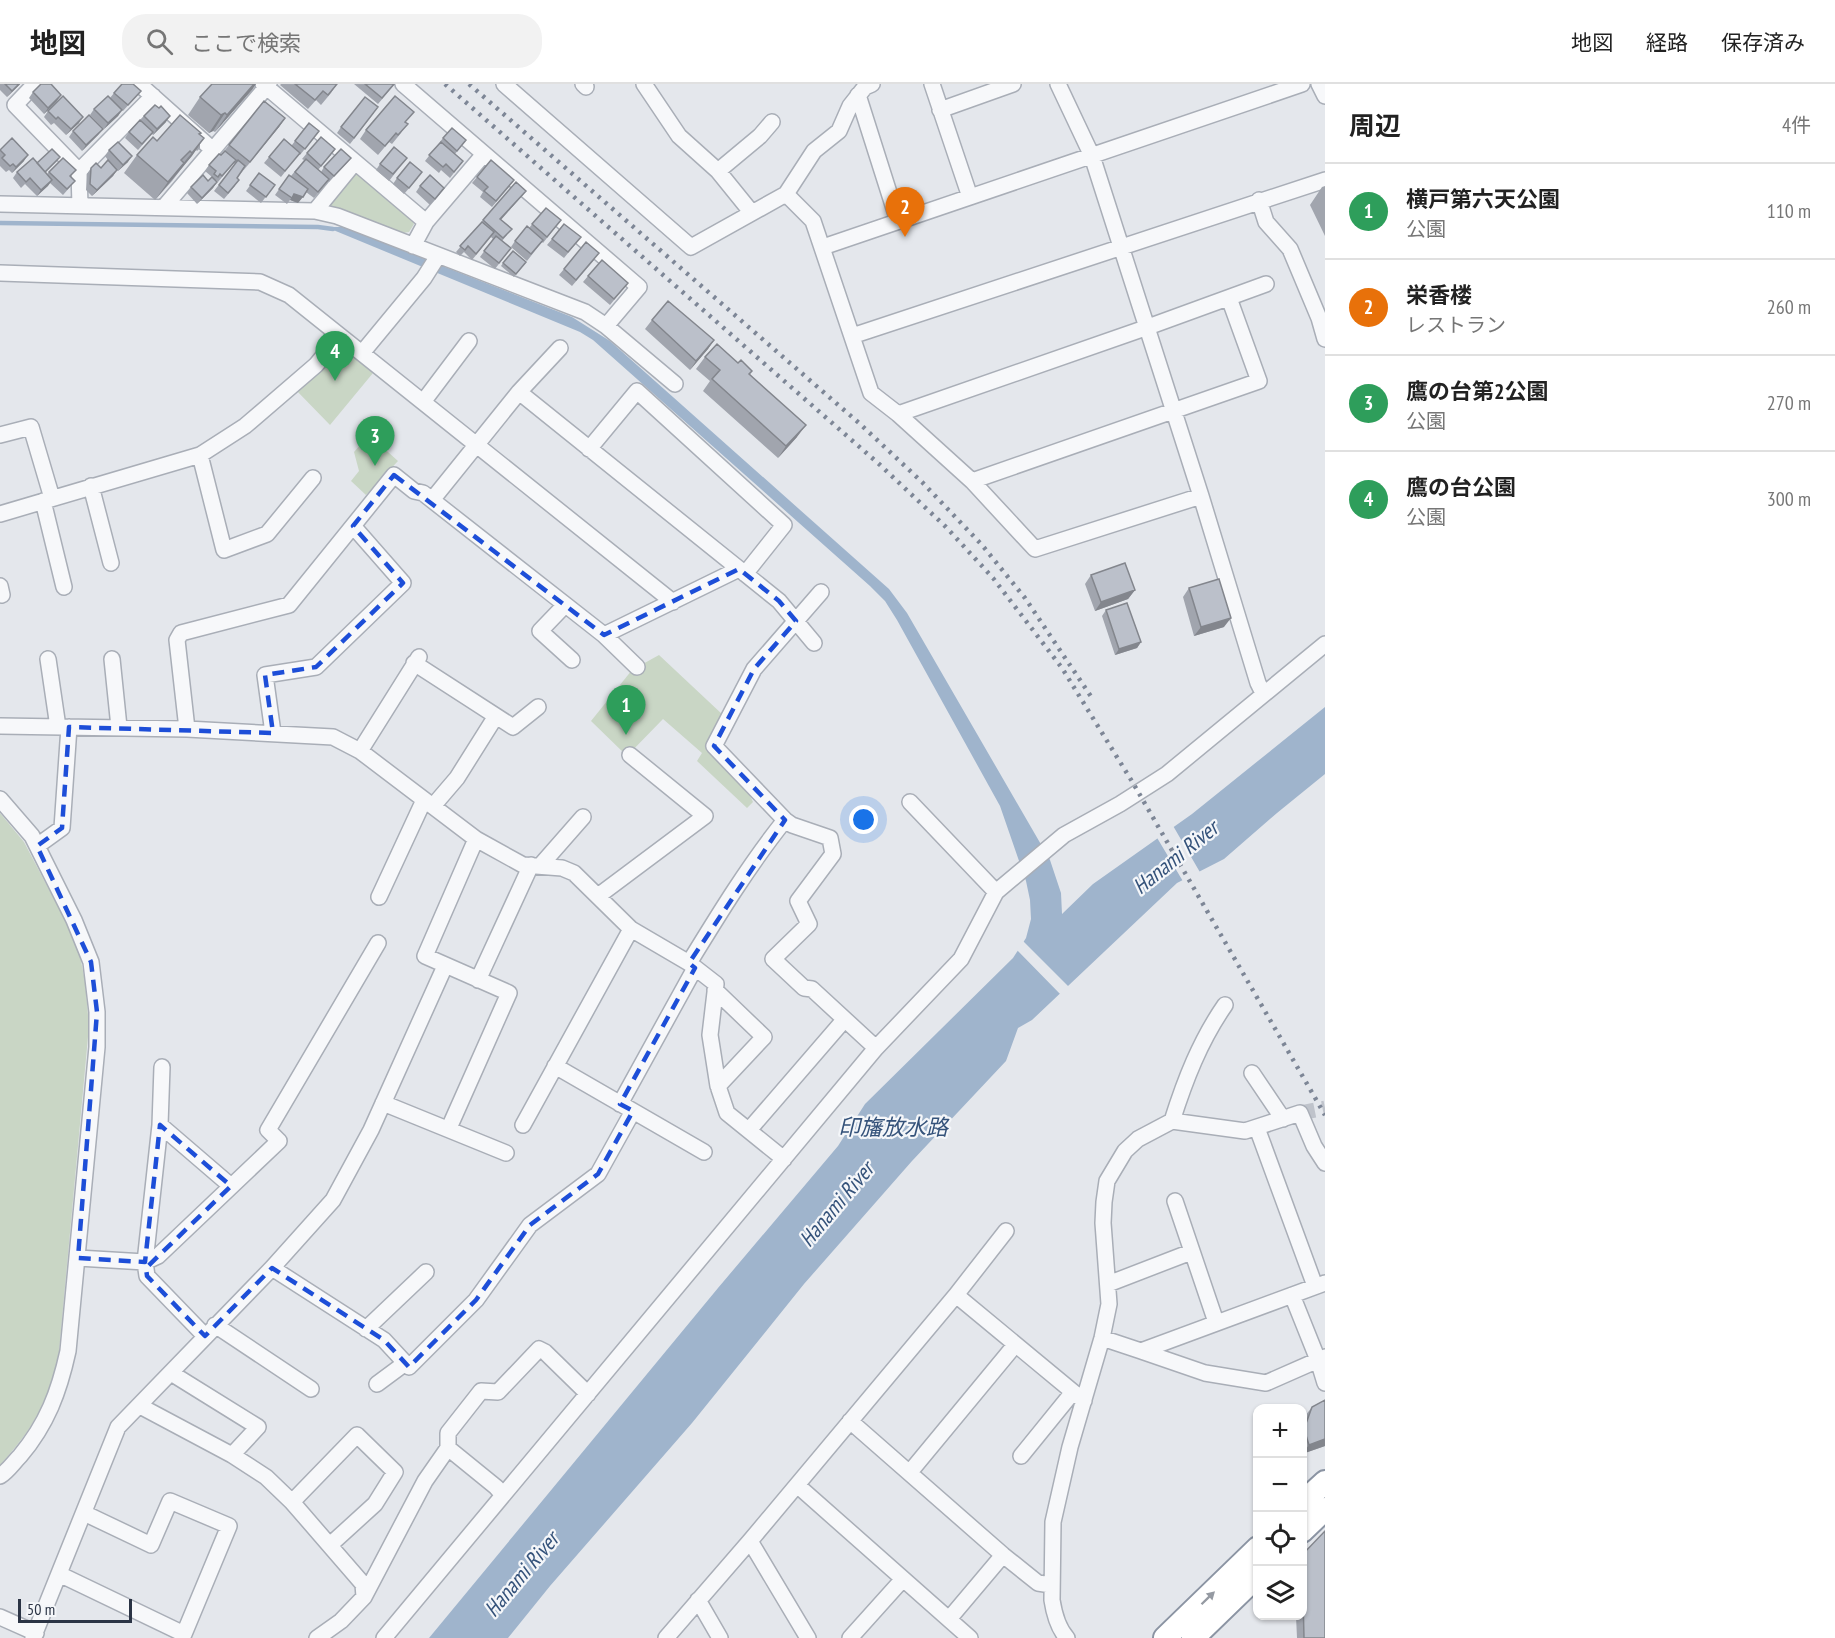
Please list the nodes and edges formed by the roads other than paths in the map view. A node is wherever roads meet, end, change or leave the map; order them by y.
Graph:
1 (35, 84) edge
2 (139, 84) edge
3 (403, 84) edge
4 (504, 84) edge
5 (644, 84) edge
6 (932, 84) edge
7 (1013, 84) edge
8 (1058, 84) edge
9 (1302, 84) edge
10 (1320, 84) edge
11 (266, 85) edge
12 (865, 88) edge
13 (153, 96) junction
14 (1325, 96) edge
15 (940, 110) junction
16 (772, 122) dead end
17 (213, 150) junction
18 (484, 154) junction
19 (1092, 156) junction
20 (355, 162) junction
21 (79, 171) junction
22 (718, 171) junction
23 (1325, 180) edge
24 (786, 194) junction
25 (970, 197) junction
26 (1258, 200) junction
27 (0, 204) edge
28 (80, 206) junction
29 (164, 207) junction
30 (315, 212) junction
31 (752, 213) junction
32 (898, 221) junction
33 (426, 222) junction
34 (413, 246) junction
35 (823, 247) junction
36 (1122, 247) junction
37 (436, 258) junction
38 (0, 273) edge
39 (1266, 284) dead end
40 (1228, 298) junction
41 (606, 326) junction
42 (1148, 327) junction
43 (340, 336) junction
44 (852, 336) junction
45 (1325, 339) edge
46 (469, 341) dead end
47 (560, 348) dead end
48 (362, 353) junction
49 (675, 384) dead end
50 (519, 393) junction
51 (423, 402) junction
52 (1174, 409) junction
53 (898, 414) junction
54 (0, 435) edge
55 (477, 446) junction
56 (589, 448) junction
57 (200, 454) junction
58 (313, 478) dead end
59 (972, 481) junction
60 (91, 486) junction
61 (1201, 496) junction
62 (47, 500) junction
63 (432, 500) junction
64 (0, 514) edge
65 (353, 526) junction
66 (111, 563) dead end
67 (742, 572) junction
68 (64, 587) dead end
69 (821, 592) dead end
70 (672, 602) junction
71 (565, 605) junction
72 (796, 621) junction
73 (604, 635) junction
74 (814, 643) dead end
75 (1325, 644) edge
76 (48, 659) dead end
77 (112, 659) dead end
78 (572, 660) dead end
79 (638, 667) dead end
80 (1263, 693) junction
81 (538, 707) dead end
82 (496, 716) junction
83 (0, 726) edge
84 (63, 727) junction
85 (119, 728) junction
86 (187, 729) junction
87 (273, 733) junction
88 (360, 751) junction
89 (630, 755) dead end
90 (0, 799) edge
91 (910, 802) dead end
92 (428, 803) junction
93 (583, 817) dead end
94 (785, 820) junction
95 (476, 838) junction
96 (37, 846) junction
97 (536, 866) junction
98 (996, 892) junction
99 (598, 896) junction
100 (379, 897) dead end
101 (632, 928) junction
102 (378, 943) dead end
103 (692, 965) junction
104 (445, 966) junction
105 (478, 980) junction
106 (715, 990) junction
107 (1225, 1005) dead end
108 (844, 1020) junction
109 (876, 1048) junction
110 (555, 1066) junction
111 (162, 1067) dead end
112 (1252, 1074) dead end
113 (718, 1086) junction
114 (383, 1103) junction
115 (627, 1108) junction
116 (1282, 1119) junction
117 (1172, 1121) junction
118 (160, 1125) junction
119 (523, 1125) dead end
120 (448, 1128) junction
121 (1257, 1128) junction
122 (749, 1130) junction
123 (704, 1152) dead end
124 (506, 1153) dead end
125 (784, 1159) junction
126 (1325, 1163) edge
127 (231, 1186) junction
128 (1175, 1201) dead end
129 (1006, 1231) dead end
130 (1191, 1252) junction
131 (78, 1258) junction
132 (144, 1262) junction
133 (272, 1268) junction
134 (426, 1272) dead end
135 (1108, 1284) junction
136 (1320, 1285) edge
137 (956, 1295) junction
138 (1292, 1295) junction
139 (1216, 1322) junction
140 (366, 1329) junction
141 (210, 1330) junction
142 (1102, 1338) junction
143 (1016, 1345) junction
144 (1141, 1351) junction
145 (1322, 1358) edge
146 (404, 1364) junction
147 (171, 1373) junction
148 (1325, 1383) edge
149 (377, 1384) dead end
150 (311, 1389) dead end
151 (588, 1394) junction
152 (1079, 1397) junction
153 (140, 1406) junction
154 (850, 1422) junction
155 (447, 1448) junction
156 (232, 1455) junction
157 (1022, 1456) dead end
158 (910, 1472) junction
159 (0, 1476) edge
160 (1325, 1482) edge
161 (797, 1485) junction
162 (503, 1495) junction
163 (1307, 1498) edge
164 (292, 1502) junction
165 (1325, 1509) edge
166 (84, 1513) junction
167 (1307, 1526) edge
168 (750, 1541) junction
169 (330, 1545) junction
170 (1253, 1552) edge
171 (1003, 1555) junction
172 (59, 1574) junction
173 (903, 1579) junction
174 (1253, 1579) edge
175 (1051, 1585) junction
176 (364, 1597) junction
177 (698, 1600) junction
178 (0, 1617) edge
179 (949, 1619) junction
180 (162, 1632) edge
181 (34, 1635) edge
182 (1063, 1636) edge
183 (317, 1638) edge
184 (384, 1638) edge
185 (666, 1638) edge
186 (720, 1638) edge
187 (808, 1638) edge
188 (849, 1638) edge
189 (970, 1638) edge
190 (1166, 1638) edge
191 (1193, 1638) edge

1 - 21 street
2 - 13 street
3 - 18 street
4 - 31 street
5 - 22 street
6 - 15 street
7 - 15 street
8 - 19 street
9 - 19 street
10 - 14 street
11 - 17 street
11 - 20 street
12 - 24 street
12 - 32 street
13 - 17 street
13 - 21 street
15 - 25 street
16 - 22 street
17 - 29 street
18 - 33 street
18 - 41 street
19 - 25 street
19 - 36 street
20 - 30 street
20 - 33 street
21 - 28 street
22 - 31 street
23 - 26 street
24 - 31 street
24 - 35 street
25 - 32 street
26 - 36 street
26 - 45 street
27 - 28 street
28 - 29 street
29 - 30 street
30 - 34 street
32 - 35 street
33 - 34 street
34 - 37 street
35 - 44 street
36 - 42 street
36 - 44 street
37 - 41 street
37 - 48 street
38 - 43 street
39 - 40 street
40 - 42 street
40 - 52 street
41 - 49 street
42 - 52 street
42 - 53 street
43 - 48 street
43 - 57 street
44 - 53 street
46 - 51 street
47 - 50 street
48 - 51 street
50 - 55 street
50 - 56 street
51 - 55 street
52 - 59 street
52 - 61 street
53 - 59 street
54 - 62 street
55 - 63 street
55 - 70 street
56 - 67 street
56 - 67 street
57 - 58 street
57 - 60 street
59 - 61 street
60 - 62 street
60 - 66 street
61 - 80 street
62 - 64 street
62 - 68 street
63 - 65 street
63 - 71 street
65 - 86 street
65 - 87 street
67 - 70 street
67 - 72 street
69 - 72 street
70 - 73 street
71 - 73 street
71 - 78 street
72 - 74 street
72 - 94 street
73 - 79 street
75 - 80 street
76 - 84 street
77 - 85 street
80 - 98 street
81 - 82 street
82 - 88 street
82 - 92 street
83 - 84 street
84 - 85 street
84 - 96 street
85 - 86 street
86 - 87 street
87 - 88 street
88 - 92 street
89 - 99 street
90 - 96 street
91 - 98 street
92 - 95 street
92 - 100 street
93 - 97 street
94 - 103 street
94 - 108 street
95 - 97 street
95 - 104 street
96 - 131 street
97 - 99 street
97 - 105 street
98 - 109 street
99 - 101 street
101 - 103 street
101 - 110 street
102 - 127 street
103 - 106 street
103 - 115 street
104 - 105 street
104 - 114 street
105 - 120 street
106 - 113 street
106 - 113 street
107 - 117 street
108 - 109 street
108 - 122 street
109 - 125 street
110 - 115 street
110 - 119 street
111 - 118 street
112 - 116 street
113 - 122 street
114 - 120 street
114 - 133 street
115 - 123 street
115 - 146 street
116 - 121 street
116 - 126 street
117 - 121 street
117 - 135 street
118 - 127 street
118 - 132 street
120 - 124 street
121 - 136 street
122 - 125 street
125 - 151 street
127 - 132 street
128 - 130 street
129 - 137 street
130 - 135 street
130 - 139 street
131 - 132 street
131 - 159 street
132 - 141 street
133 - 140 street
133 - 141 street
134 - 140 street
135 - 142 street
136 - 138 street
137 - 143 street
137 - 154 street
138 - 139 street
138 - 145 street
139 - 144 street
140 - 146 street
141 - 147 street
141 - 150 street
142 - 144 street
142 - 152 street
143 - 152 street
143 - 158 street
144 - 145 street
145 - 148 street
146 - 149 street
147 - 153 street
147 - 156 street
151 - 155 street
151 - 162 street
152 - 157 street
152 - 175 street
153 - 156 street
153 - 166 street
154 - 158 street
154 - 161 street
155 - 162 street
155 - 176 street
156 - 164 street
158 - 171 street
160 - 163 highway
161 - 168 street
161 - 173 street
162 - 184 street
164 - 169 street
164 - 169 street
165 - 167 highway
166 - 172 street
166 - 180 street
168 - 177 street
168 - 187 street
169 - 176 street
190 -> 170 highway
171 - 175 street
171 - 179 street
172 - 180 street
172 - 181 street
173 - 179 street
173 - 188 street
174 - 191 highway
175 - 182 street
176 - 183 street
177 - 185 street
177 - 186 street
178 - 181 street
179 - 189 street

